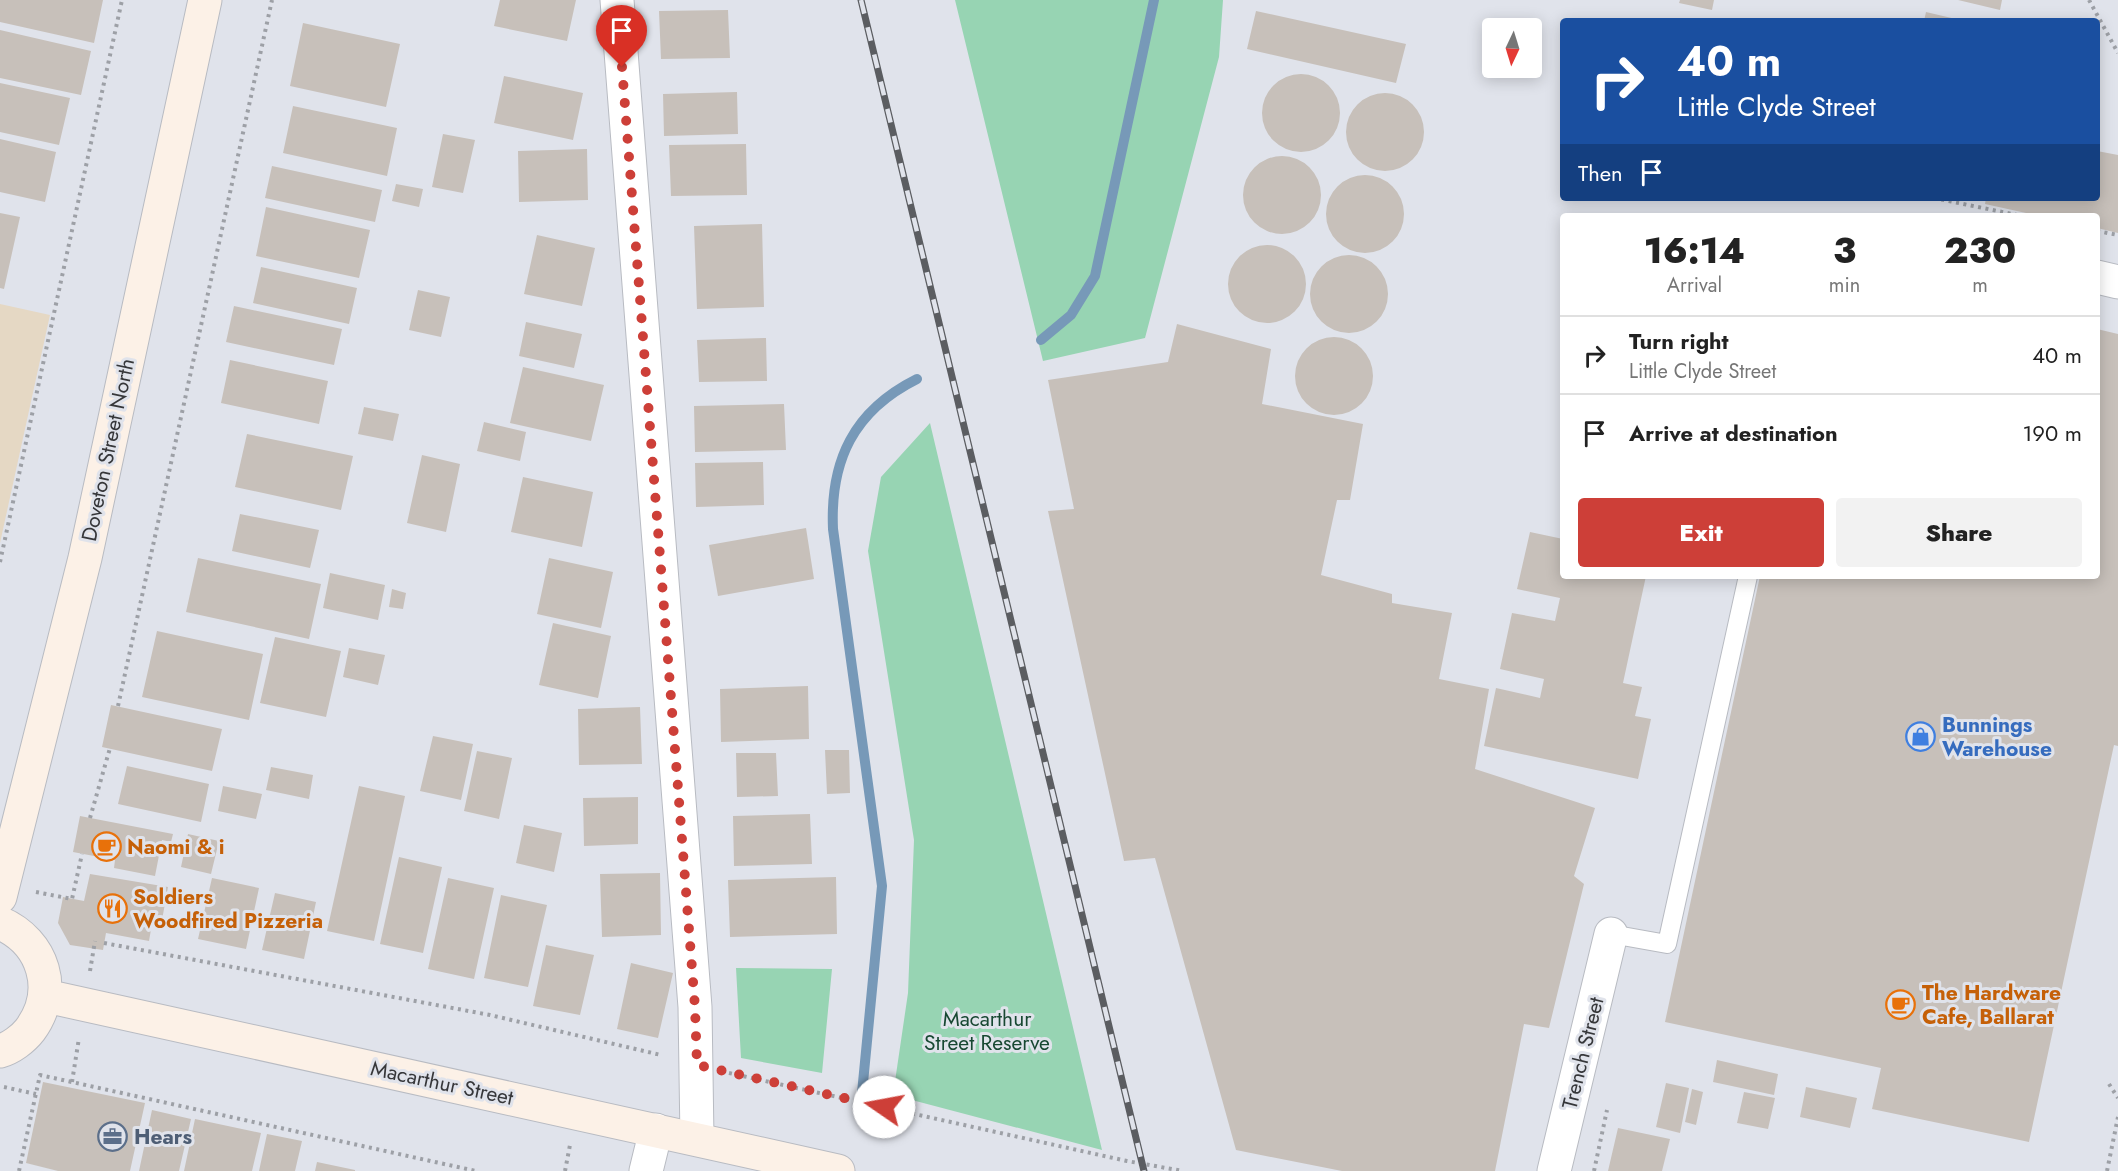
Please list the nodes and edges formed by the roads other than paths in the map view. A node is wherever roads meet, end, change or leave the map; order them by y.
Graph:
1 (205, 0) edge
2 (617, 0) edge
3 (2100, 278) edge
4 (2118, 282) edge
5 (1747, 579) edge
6 (0, 897) edge
7 (0, 923) edge
8 (1611, 934) joint
9 (46, 996) junction
10 (0, 1052) edge
11 (656, 1130) junction
12 (697, 1139) junction
13 (646, 1171) edge
14 (838, 1171) edge
15 (1554, 1171) edge

1 - 6 main road, Doveton Street North
2 - 12 street
3 - 4 street
5 - 8 lane
7 - 9 main road
8 - 15 street, Trench Street
9 - 10 main road
9 - 11 main road, Macarthur Street
11 - 12 main road, Macarthur Street
11 - 13 street
12 - 14 main road, Macarthur Street

